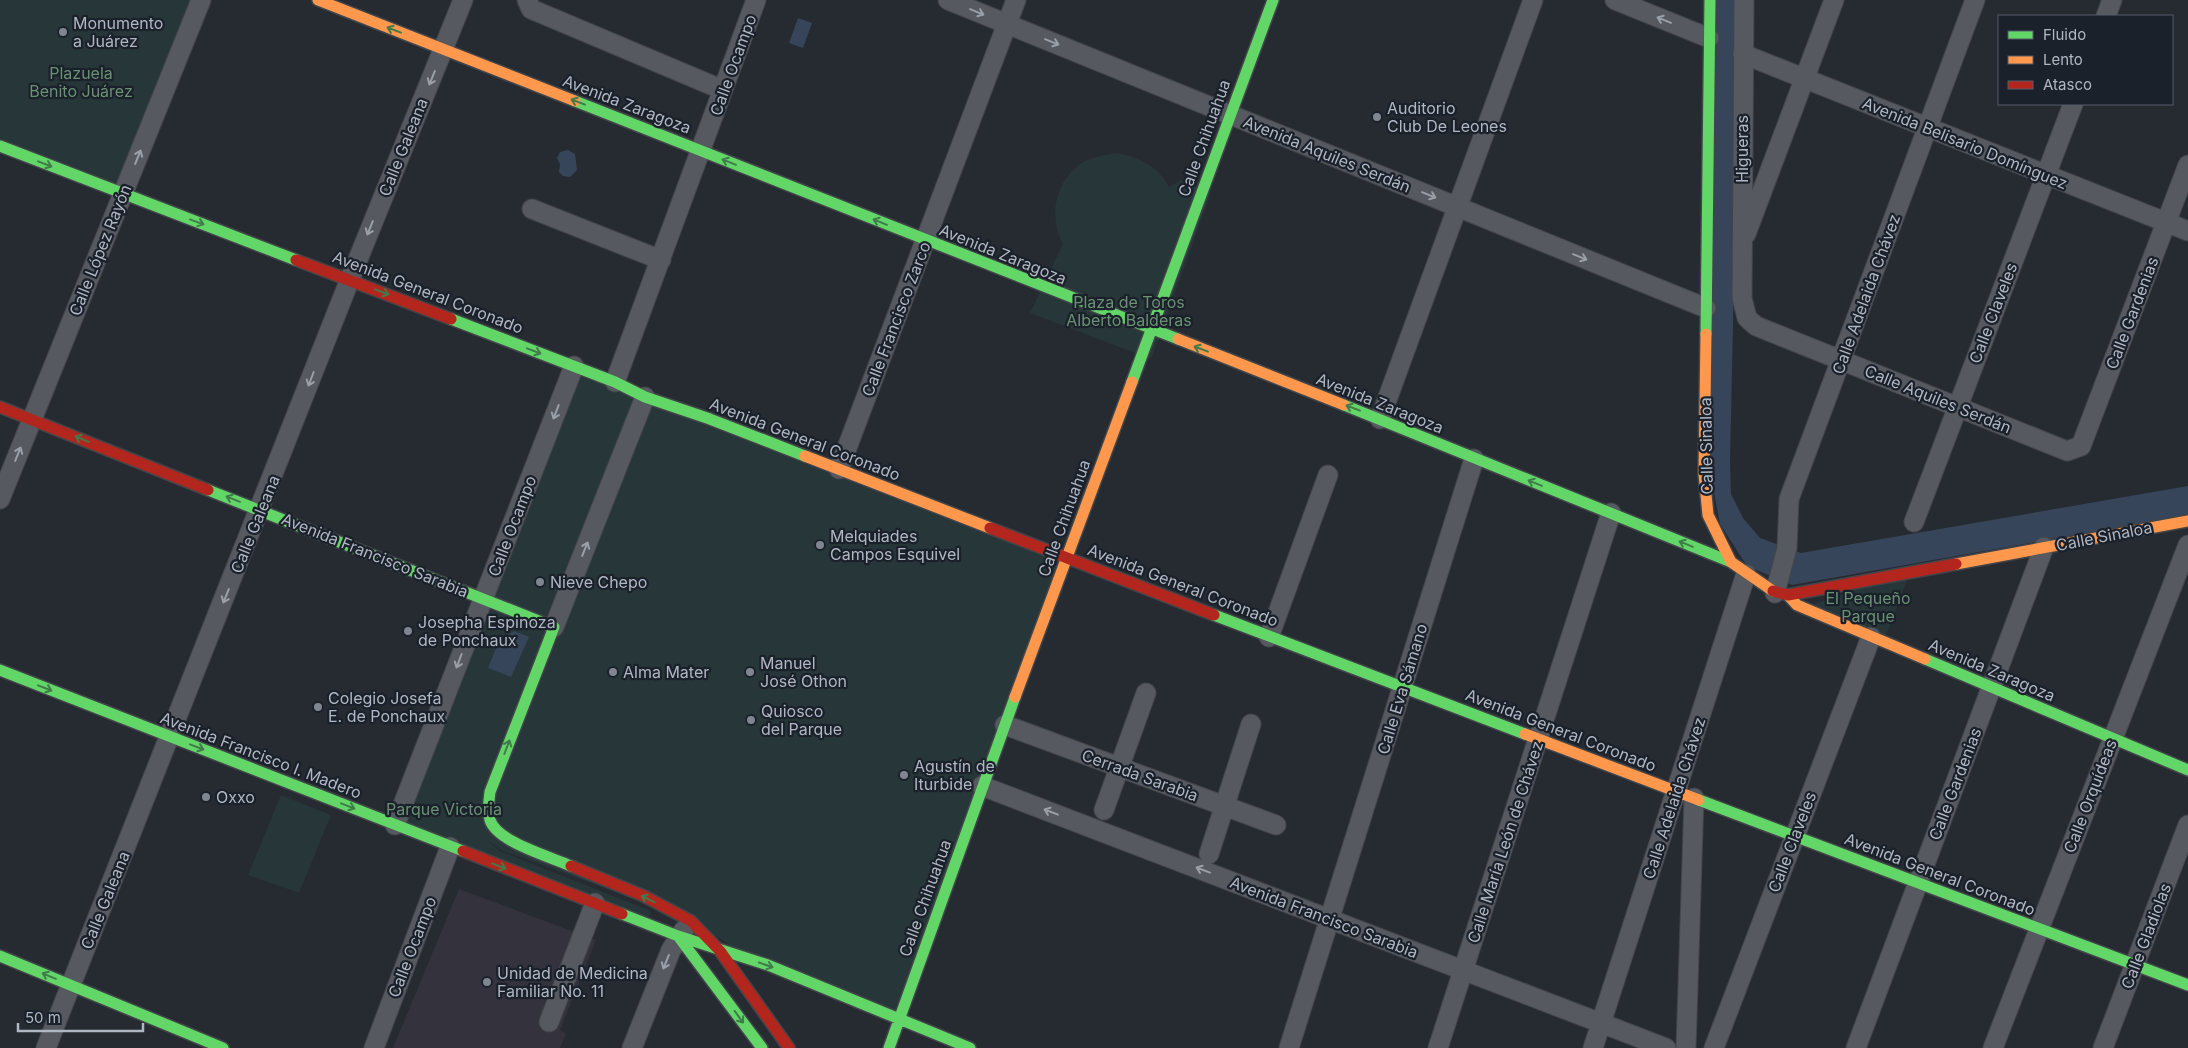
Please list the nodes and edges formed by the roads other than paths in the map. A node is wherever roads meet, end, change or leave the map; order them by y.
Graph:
1 (201, 0) edge
2 (318, 0) edge
3 (463, 0) edge
4 (527, 0) edge
5 (756, 0) edge
6 (948, 0) edge
7 (1016, 0) edge
8 (1273, 0) edge
9 (1533, 0) edge
10 (1616, 0) edge
11 (1710, 0) edge
12 (1744, 0) edge
13 (1834, 0) edge
14 (1976, 0) edge
15 (2112, 0) edge
16 (2106, 15) edge
17 (1007, 24) junction
18 (1709, 38) junction
19 (443, 49) junction
20 (1742, 54) junction
21 (1804, 79) junction
22 (723, 90) junction
23 (2073, 105) edge
24 (1230, 115) junction
25 (1928, 128) junction
26 (0, 146) edge
27 (701, 150) junction
28 (2188, 165) edge
29 (2046, 175) junction
30 (123, 194) junction
31 (1458, 207) junction
32 (532, 210) dead end
33 (2166, 223) junction
34 (2188, 231) edge
35 (926, 240) junction
36 (1742, 244) junction
37 (661, 260) junction
38 (350, 279) junction
39 (1742, 298) joint
40 (1706, 308) junction
41 (1150, 329) junction
42 (1841, 360) junction
43 (574, 366) junction
44 (615, 382) junction
45 (645, 397) junction
46 (0, 407) edge
47 (1958, 407) junction
48 (32, 419) junction
49 (1380, 419) junction
50 (2067, 451) joint
51 (1474, 459) junction
52 (839, 469) junction
53 (1328, 475) dead end
54 (0, 499) edge
55 (260, 510) junction
56 (1610, 513) junction
57 (2188, 520) edge
58 (1914, 522) dead end
59 (2188, 545) edge
60 (2044, 547) junction
61 (1068, 558) junction
62 (1731, 562) junction
63 (1746, 574) junction
64 (1780, 590) junction
65 (484, 598) junction
66 (554, 627) junction
67 (1269, 637) junction
68 (1871, 637) junction
69 (0, 670) edge
70 (1402, 687) junction
71 (1991, 688) junction
72 (1146, 694) dead end
73 (1251, 724) dead end
74 (1005, 725) junction
75 (170, 737) junction
76 (1538, 739) junction
77 (2113, 739) junction
78 (1120, 767) junction
79 (2188, 770) edge
80 (982, 786) junction
81 (1676, 792) junction
82 (1694, 798) junction
83 (1225, 806) junction
84 (1104, 810) dead end
85 (395, 825) junction
86 (1276, 825) dead end
87 (2188, 825) edge
88 (1794, 836) junction
89 (450, 846) junction
90 (1209, 854) dead end
91 (1918, 883) junction
92 (595, 903) junction
93 (1330, 919) junction
94 (691, 921) junction
95 (2039, 928) junction
96 (678, 936) junction
97 (720, 951) junction
98 (0, 956) edge
99 (2135, 965) junction
100 (1463, 970) junction
101 (72, 985) junction
102 (2188, 985) edge
103 (899, 1018) junction
104 (549, 1022) dead end
105 (1601, 1023) junction
106 (46, 1048) edge
107 (223, 1048) edge
108 (374, 1048) edge
109 (632, 1048) edge
110 (762, 1048) edge
111 (789, 1048) edge
112 (889, 1048) edge
113 (970, 1048) edge
114 (1289, 1048) edge
115 (1438, 1048) edge
116 (1593, 1048) edge
117 (1666, 1048) edge
118 (1686, 1048) edge
119 (1714, 1048) edge
120 (1856, 1048) edge
121 (1993, 1048) edge
122 (2103, 1048) edge

30 -> 1 street, Calle López Rayón
19 -> 2 street, Avenida Zaragoza
3 - 19 street, Calle Galeana
4 - 22 street
5 - 22 street, Calle Ocampo
6 -> 17 street, Avenida Aquiles Serdán
7 - 17 street, Calle Francisco Zarco
8 - 24 street, Calle Chihuahua
9 - 31 street
18 -> 10 street
11 - 18 street, Calle Sinaloa
12 - 20 street, Higueras
13 - 21 street
14 - 25 street, Calle Adelaida Chávez
15 - 16 street
17 -> 24 street, Avenida Aquiles Serdán
17 - 35 street, Calle Francisco Zarco
18 - 40 street, Calle Sinaloa
27 -> 19 street, Avenida Zaragoza
19 -> 38 street, Calle Galeana
20 - 21 street, Avenida Belisario Domínguez
20 - 36 street, Higueras
21 - 25 street, Avenida Belisario Domínguez
21 - 36 street
22 - 27 street, Calle Ocampo
23 - 29 street, Calle Claveles
24 -> 31 street, Avenida Aquiles Serdán
24 - 41 street, Calle Chihuahua
25 - 29 street, Avenida Belisario Domínguez
25 - 42 street, Calle Adelaida Chávez
26 -> 30 street, Avenida General Coronado
35 -> 27 street, Avenida Zaragoza
27 - 37 street, Calle Ocampo
28 - 33 street, Calle Gardenias
29 - 33 street, Avenida Belisario Domínguez
29 - 47 street, Calle Claveles
30 -> 38 street, Avenida General Coronado
30 - 48 street, Calle López Rayón
31 -> 40 street, Avenida Aquiles Serdán
31 - 49 street
32 - 37 street
33 - 34 street, Avenida Belisario Domínguez
33 - 50 street, Calle Gardenias
35 - 41 street, Avenida Zaragoza
35 - 52 street, Calle Francisco Zarco
36 - 39 street, Higueras
37 - 44 street, Calle Ocampo
38 -> 43 street, Avenida General Coronado
38 -> 55 street, Calle Galeana
39 - 42 street, Calle Aquiles Serdán
40 - 62 street, Calle Sinaloa
49 -> 41 street, Avenida Zaragoza
41 - 61 street, Calle Chihuahua
42 - 47 street, Calle Aquiles Serdán
42 - 64 street, Calle Adelaida Chávez
43 - 44 street, Avenida General Coronado
43 -> 65 street, Calle Ocampo
44 - 45 street, Avenida General Coronado
45 - 52 street, Avenida General Coronado
66 -> 45 street
46 - 48 street, Avenida Francisco Sarabia
47 - 50 street, Calle Aquiles Serdán
47 - 58 street, Calle Claveles
54 -> 48 street, Calle López Rayón
55 -> 48 street, Avenida Francisco Sarabia
49 - 51 street, Avenida Zaragoza
56 -> 51 street, Avenida Zaragoza
51 - 70 street, Calle Eva Sámano
52 - 61 street, Avenida General Coronado
53 - 67 street
55 - 65 street, Avenida Francisco Sarabia
55 -> 75 street, Calle Galeana
62 -> 56 street, Avenida Zaragoza
56 - 76 street, Calle María León de Chávez
57 - 60 street, Calle Sinaloa
59 - 77 street, Calle Orquídeas
60 - 64 street, Calle Sinaloa
60 - 71 street, Calle Gardenias
61 - 67 street, Avenida General Coronado
61 - 74 street, Calle Chihuahua
62 - 63 street, Calle Sinaloa
63 - 64 street, Calle Sinaloa
63 - 81 street, Calle Adelaida Chávez
64 - 68 street, Avenida Zaragoza
65 - 66 street, Avenida Francisco Sarabia
65 -> 85 street, Calle Ocampo
94 -> 66 street
67 - 70 street, Avenida General Coronado
68 - 71 street, Avenida Zaragoza
68 - 88 street, Calle Claveles
69 -> 75 street, Avenida Francisco I. Madero
70 - 76 street, Avenida General Coronado
70 - 93 street, Calle Eva Sámano
71 - 77 street, Avenida Zaragoza
71 - 91 street, Calle Gardenias
72 - 78 street
73 - 83 street
74 - 78 street, Cerrada Sarabia
74 - 80 street, Calle Chihuahua
75 -> 85 street, Avenida Francisco I. Madero
75 - 101 street, Calle Galeana
76 - 81 street, Avenida General Coronado
76 - 100 street, Calle María León de Chávez
77 - 79 street, Avenida Zaragoza
77 - 95 street, Calle Orquídeas
78 - 83 street, Cerrada Sarabia
78 - 84 street
93 -> 80 street, Avenida Francisco Sarabia
80 - 103 street, Calle Chihuahua
81 - 82 street, Avenida General Coronado
81 - 105 street, Calle Adelaida Chávez
82 - 88 street, Avenida General Coronado
82 - 118 street
83 - 86 street, Cerrada Sarabia
83 - 90 street
85 - 89 street, Avenida Francisco I. Madero
87 - 99 street, Calle Gladiolas
88 - 91 street, Avenida General Coronado
88 - 119 street, Calle Claveles
89 -> 92 street, Avenida Francisco I. Madero
89 - 108 street, Calle Ocampo
91 - 95 street, Avenida General Coronado
91 - 120 street, Calle Gardenias
92 - 96 street, Avenida Francisco I. Madero
92 - 104 street
93 - 100 street, Avenida Francisco Sarabia
93 - 114 street, Calle Eva Sámano
94 - 96 street
94 - 97 street
95 - 99 street, Avenida General Coronado
95 - 121 street, Calle Orquídeas
96 - 97 street, Avenida Francisco I. Madero
96 -> 109 street
96 -> 110 street
97 -> 103 street, Avenida Francisco I. Madero
97 - 111 street
101 -> 98 street
99 - 102 street, Avenida General Coronado
99 - 122 street, Calle Gladiolas
100 - 105 street, Avenida Francisco Sarabia
100 - 115 street, Calle María León de Chávez
101 - 106 street, Calle Galeana
101 - 107 street
103 - 112 street, Calle Chihuahua
103 - 113 street, Avenida Francisco I. Madero
105 - 116 street, Calle Adelaida Chávez
105 - 117 street, Avenida Francisco Sarabia

